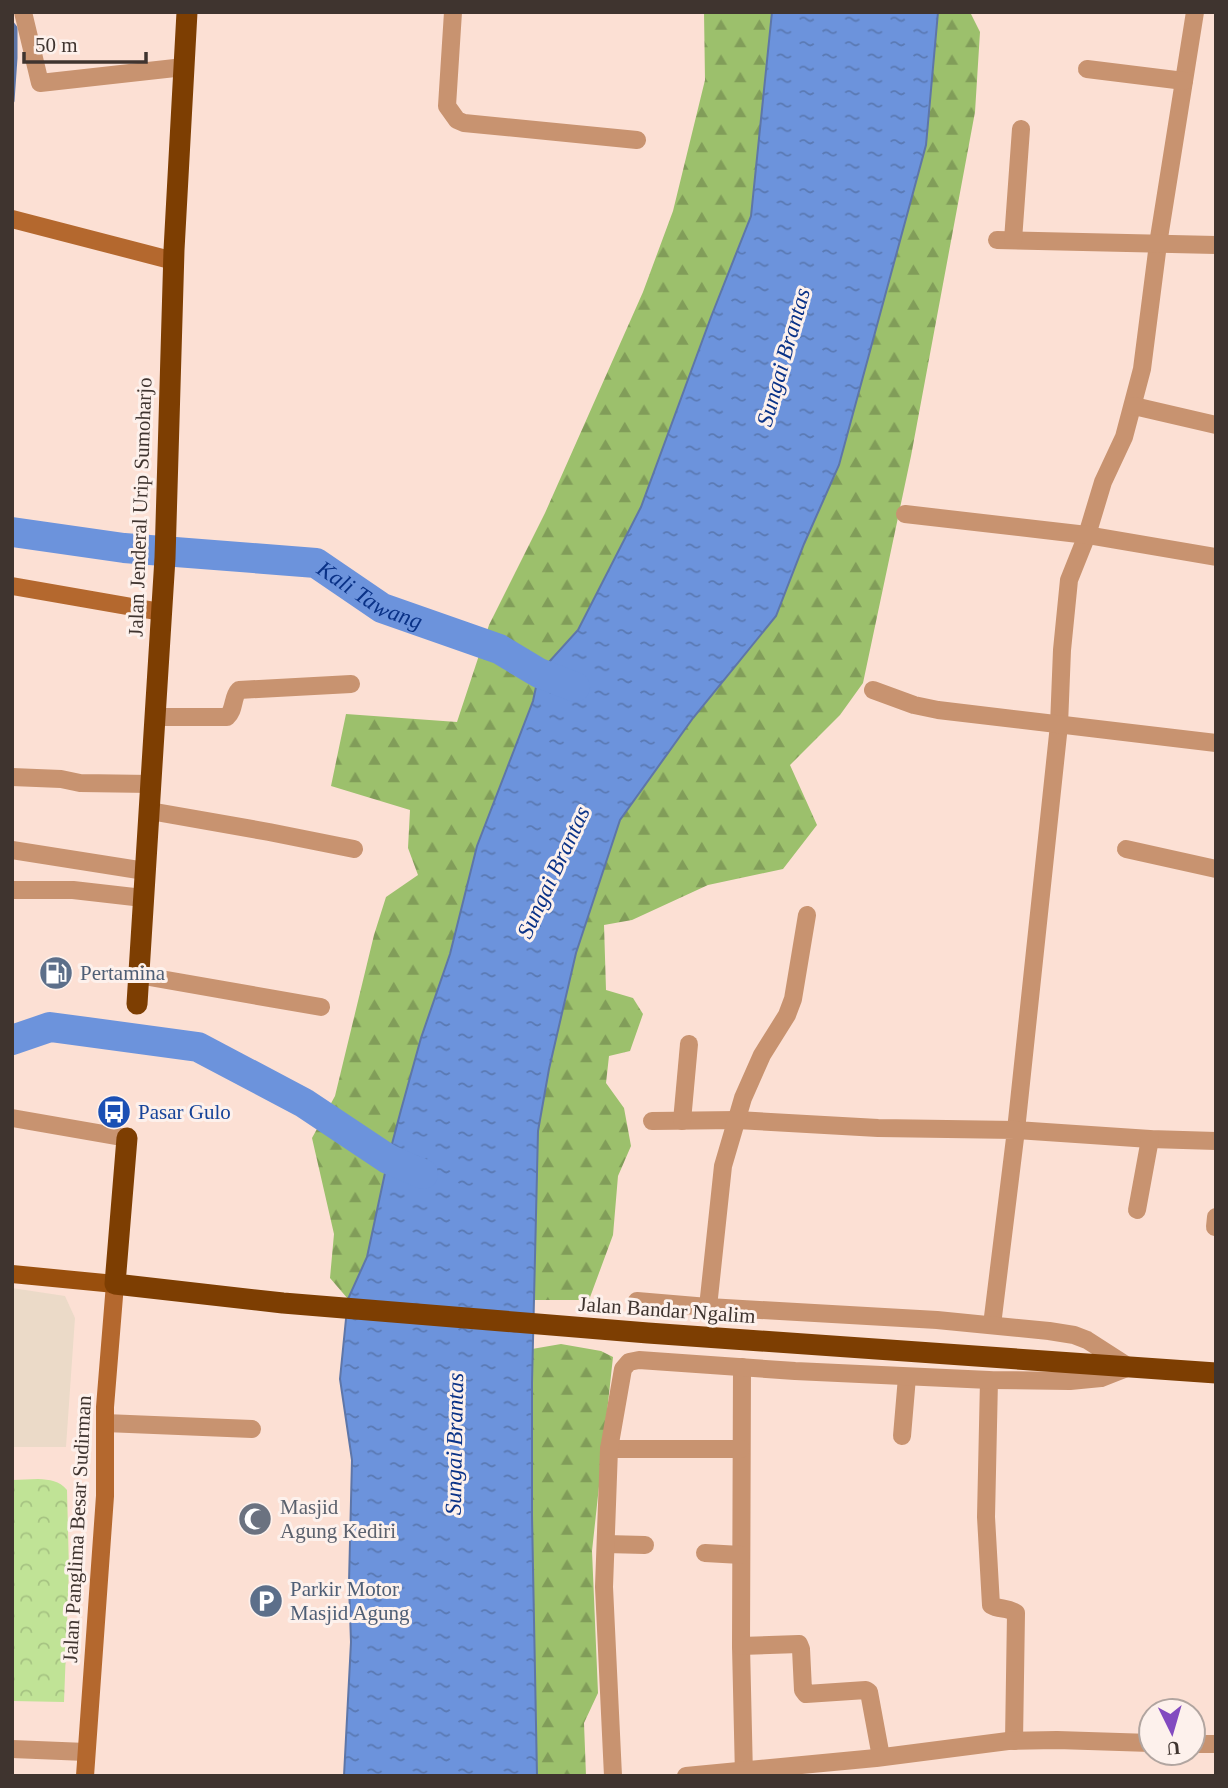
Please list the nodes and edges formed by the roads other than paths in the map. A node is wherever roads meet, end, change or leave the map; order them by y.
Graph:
1 (23, 12) edge
2 (187, 12) edge
3 (453, 12) edge
4 (1195, 12) edge
5 (184, 67) junction
6 (1087, 69) dead end
7 (1184, 81) junction
8 (1021, 128) dead end
9 (637, 140) dead end
10 (12, 219) edge
11 (1158, 244) junction
12 (1216, 245) edge
13 (174, 261) junction
14 (1134, 406) junction
15 (1216, 425) edge
16 (905, 514) dead end
17 (1087, 535) junction
18 (1216, 557) edge
19 (12, 586) edge
20 (161, 612) junction
21 (351, 684) dead end
22 (873, 690) dead end
23 (155, 717) junction
24 (1059, 725) junction
25 (1216, 743) edge
26 (12, 777) edge
27 (151, 784) junction
28 (150, 811) junction
29 (354, 849) dead end
30 (1126, 849) dead end
31 (12, 850) edge
32 (1216, 869) edge
33 (145, 871) junction
34 (12, 890) edge
35 (143, 898) junction
36 (807, 915) dead end
37 (138, 975) junction
38 (137, 1004) dead end
39 (321, 1006) dead end
40 (689, 1044) dead end
41 (12, 1118) edge
42 (737, 1120) junction
43 (652, 1121) dead end
44 (682, 1121) junction
45 (1016, 1130) junction
46 (127, 1138) joint
47 (1150, 1139) junction
48 (1216, 1141) edge
49 (1137, 1210) dead end
50 (1216, 1217) edge
51 (1215, 1227) edge
52 (12, 1274) edge
53 (115, 1284) junction
54 (637, 1301) dead end
55 (708, 1307) junction
56 (992, 1325) junction
57 (742, 1367) junction
58 (1129, 1367) junction
59 (1216, 1373) edge
60 (907, 1377) junction
61 (989, 1380) junction
62 (105, 1423) junction
63 (251, 1429) dead end
64 (902, 1436) dead end
65 (741, 1448) junction
66 (609, 1449) junction
67 (606, 1544) junction
68 (645, 1545) dead end
69 (705, 1553) dead end
70 (741, 1555) junction
71 (741, 1646) junction
72 (1014, 1741) junction
73 (1137, 1743) edge
74 (12, 1749) edge
75 (86, 1752) junction
76 (881, 1757) junction
77 (744, 1773) edge
78 (85, 1776) edge
79 (612, 1776) edge
80 (686, 1776) edge

1 - 5 street
2 - 5 highway, Jalan Jenderal Urip Sumoharjo
3 - 9 street
4 - 7 street
5 - 13 highway, Jalan Jenderal Urip Sumoharjo
6 - 7 street
7 - 11 street
8 - 11 street
10 - 13 main road
11 - 12 street
11 - 14 street
13 - 20 highway, Jalan Jenderal Urip Sumoharjo
14 - 15 street
14 - 17 street
16 - 17 street
17 - 18 street
17 - 24 street
19 - 20 main road
20 - 23 highway, Jalan Jenderal Urip Sumoharjo
21 - 23 street
22 - 24 street
23 - 27 highway, Jalan Jenderal Urip Sumoharjo
24 - 25 street
24 - 45 street
26 - 27 street
27 - 28 highway, Jalan Jenderal Urip Sumoharjo
28 - 29 street
28 - 33 highway, Jalan Jenderal Urip Sumoharjo
30 - 32 street
31 - 33 street
33 - 35 highway, Jalan Jenderal Urip Sumoharjo
34 - 35 street
35 - 37 highway, Jalan Jenderal Urip Sumoharjo
36 - 42 street
37 - 38 highway, Jalan Jenderal Urip Sumoharjo
37 - 39 street
40 - 44 street
41 - 46 street
42 - 44 street
42 - 45 street
42 - 55 street
43 - 44 street
45 - 47 street
45 - 56 street
46 - 53 highway
47 - 48 street
47 - 49 street
50 - 51 street
52 - 53 main road
53 - 58 highway, Jalan Bandar Ngalim
53 - 62 main road, Jalan Panglima Besar Sudirman
54 - 55 street
55 - 56 street
56 - 58 street
57 - 60 street
57 - 65 street
57 - 66 street
58 - 59 highway, Jalan Bandar Ngalim
58 - 61 street
60 - 61 street
60 - 64 street
61 - 72 street
62 - 63 street
62 - 75 main road, Jalan Panglima Besar Sudirman
65 - 66 street
65 - 70 street
66 - 67 street
67 - 68 street
67 - 79 street
69 - 70 street
70 - 71 street
71 - 76 street
71 - 77 street
72 - 73 street
72 - 76 street
74 - 75 street
75 - 78 main road, Jalan Panglima Besar Sudirman
76 - 77 street
77 - 80 street

